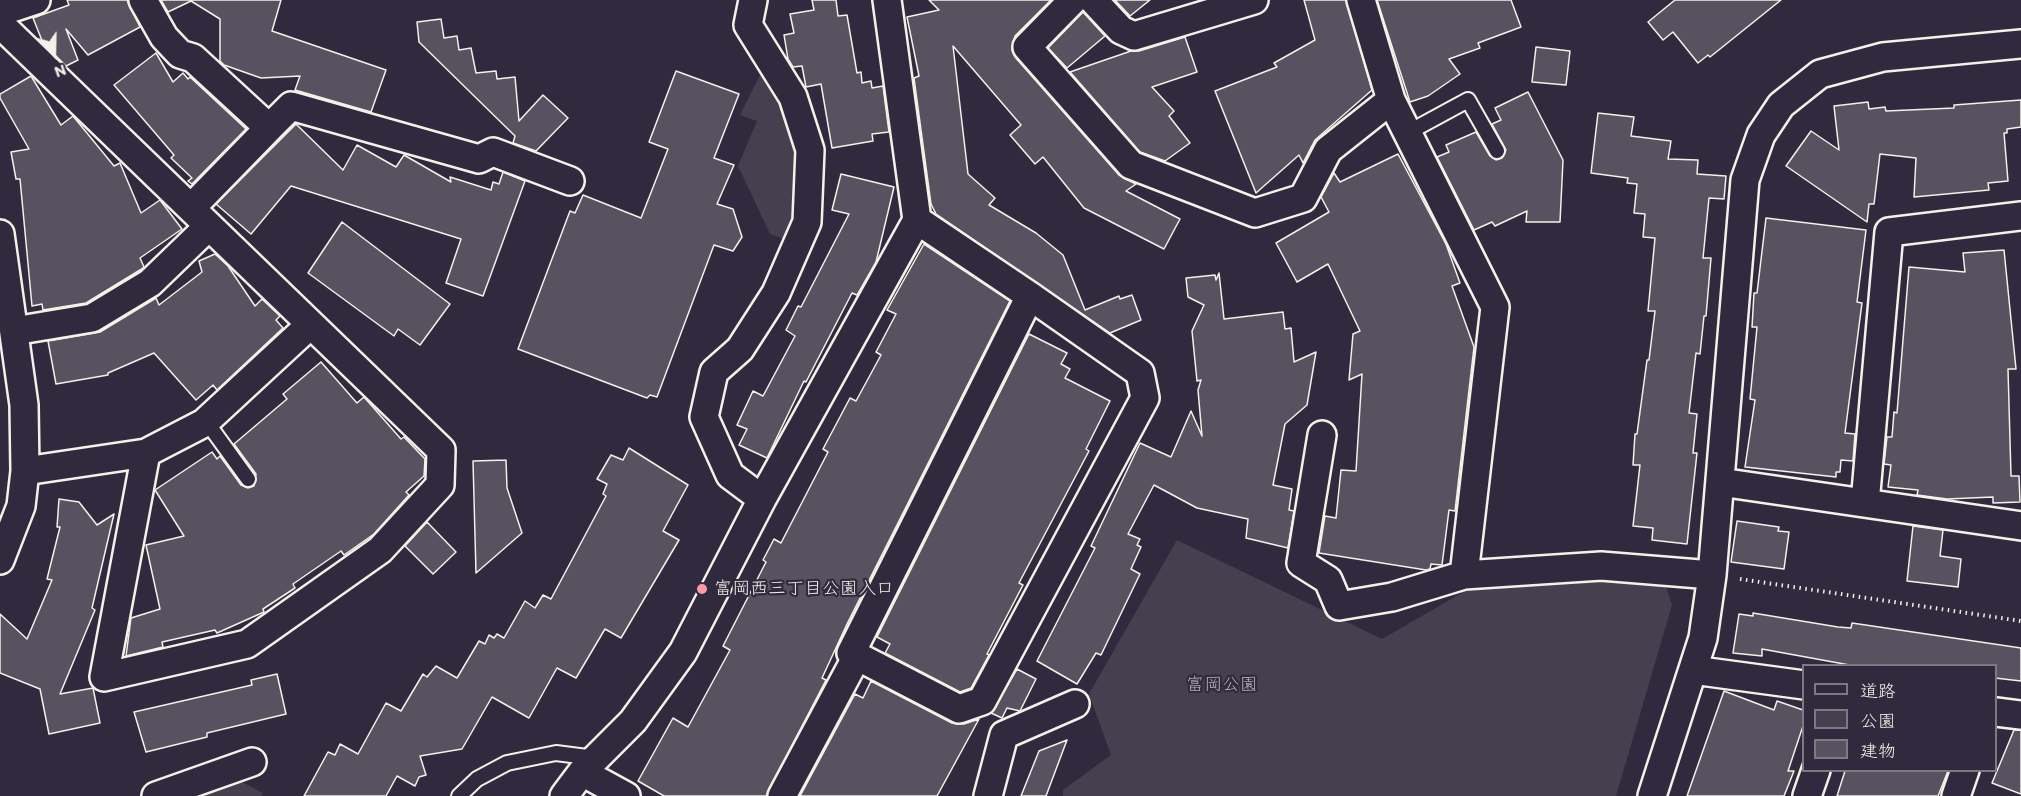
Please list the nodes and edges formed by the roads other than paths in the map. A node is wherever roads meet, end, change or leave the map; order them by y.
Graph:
1 (36, 0) edge
2 (143, 0) edge
3 (753, 0) edge
4 (887, 0) edge
5 (1073, 0) edge
6 (1093, 0) edge
7 (1254, 0) edge
8 (1361, 0) edge
9 (0, 12) edge
10 (0, 24) edge
11 (2021, 44) edge
12 (1391, 100) junction
13 (269, 128) junction
14 (1409, 132) junction
15 (1497, 151) dead end
16 (570, 181) dead end
17 (2021, 216) edge
18 (200, 217) junction
19 (918, 220) junction
20 (0, 234) edge
21 (1030, 296) junction
22 (310, 325) junction
23 (14, 331) junction
24 (206, 421) junction
25 (1322, 435) dead end
26 (146, 453) junction
27 (25, 471) junction
28 (248, 479) dead end
29 (1720, 482) junction
30 (762, 499) junction
31 (1865, 503) junction
32 (2021, 526) edge
33 (0, 560) edge
34 (1464, 575) junction
35 (1712, 575) junction
36 (858, 656) junction
37 (1693, 669) junction
38 (1802, 685) edge
39 (1075, 704) dead end
40 (1997, 712) edge
41 (2021, 716) edge
42 (252, 762) dead end
43 (588, 765) junction
44 (1816, 772) edge
45 (1965, 772) edge
46 (156, 796) edge
47 (459, 796) edge
48 (564, 796) edge
49 (626, 796) edge
50 (782, 796) edge
51 (988, 796) edge
52 (1652, 796) edge
53 (1806, 796) edge
54 (1956, 796) edge

1 - 9 street
2 - 13 street
3 - 30 street
4 - 19 street
5 - 12 street
6 - 7 street
8 - 12 street
10 - 18 street
11 - 29 street
12 - 14 street
13 - 16 street
13 - 18 street
14 - 15 lane
14 - 34 street
17 - 31 street
18 - 22 street
18 - 23 street
19 - 21 street
19 - 30 street
20 - 23 street
21 - 36 street
21 - 36 street
22 - 24 street
22 - 26 street
23 - 27 street
24 - 26 street
24 - 28 lane
25 - 34 street
26 - 27 street
27 - 33 street
29 - 31 street
29 - 35 street
30 - 43 street
31 - 32 street
34 - 35 street
35 - 37 street
36 - 50 street
37 - 38 street
37 - 52 street
39 - 51 street
40 - 41 street
42 - 46 street
43 - 47 lane
43 - 48 street
43 - 49 street
44 - 53 street
45 - 54 street

